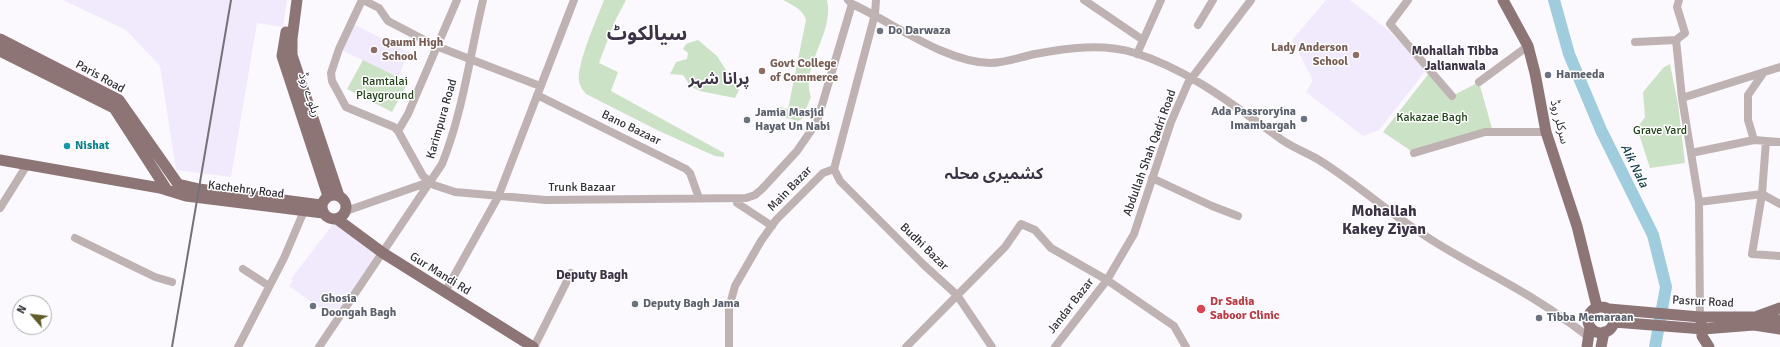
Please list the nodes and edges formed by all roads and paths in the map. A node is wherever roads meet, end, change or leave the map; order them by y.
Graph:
1 (292, 0) edge
2 (297, 0) edge
3 (363, 0) edge
4 (456, 0) edge
5 (483, 0) edge
6 (574, 0) edge
7 (876, 0) edge
8 (1084, 0) edge
9 (1161, 0) edge
10 (1213, 0) edge
11 (1251, 0) edge
12 (1408, 0) edge
13 (1503, 0) edge
14 (1679, 0) edge
15 (850, 2) edge
16 (874, 14) junction
17 (1198, 25) dead end
18 (0, 39) edge
19 (1143, 40) junction
20 (1676, 40) junction
21 (1635, 42) dead end
22 (436, 46) junction
23 (1528, 46) junction
24 (0, 51) edge
25 (1137, 54) junction
26 (471, 60) junction
27 (1780, 67) edge
28 (1765, 71) junction
29 (1191, 78) junction
30 (1480, 82) dead end
31 (540, 86) junction
32 (537, 95) junction
33 (1452, 96) dead end
34 (1682, 98) junction
35 (121, 112) junction
36 (398, 131) junction
37 (1546, 132) junction
38 (1754, 140) junction
39 (1766, 141) junction
40 (1780, 142) edge
41 (1414, 153) dead end
42 (1691, 153) junction
43 (0, 160) edge
44 (26, 165) junction
45 (834, 169) junction
46 (1152, 178) junction
47 (429, 182) junction
48 (178, 184) joint
49 (167, 190) junction
50 (1762, 194) junction
51 (334, 196) junction
52 (498, 197) junction
53 (699, 198) junction
54 (737, 199) junction
55 (1699, 202) junction
56 (1780, 204) edge
57 (0, 208) edge
58 (322, 209) junction
59 (304, 211) junction
60 (346, 211) junction
61 (1238, 216) dead end
62 (337, 219) junction
63 (772, 226) junction
64 (75, 238) dead end
65 (383, 253) junction
66 (1780, 256) edge
67 (243, 269) dead end
68 (571, 273) dead end
69 (1107, 280) junction
70 (172, 282) dead end
71 (269, 286) junction
72 (445, 292) junction
73 (957, 294) junction
74 (1780, 308) edge
75 (1594, 310) junction
76 (1609, 310) junction
77 (1700, 317) junction
78 (1780, 320) edge
79 (1754, 321) junction
80 (1614, 322) junction
81 (1703, 329) junction
82 (1780, 329) edge
83 (1604, 332) junction
84 (1589, 337) edge
85 (238, 347) edge
86 (319, 347) edge
87 (534, 347) edge
88 (729, 347) edge
89 (906, 347) edge
90 (992, 347) edge
91 (1055, 347) edge
92 (1186, 347) edge
93 (1601, 347) edge
94 (1709, 347) edge
95 (1718, 347) edge

1 - 51 main road, ریلوے روڈ
2 - 51 main road
3 - 22 street
3 - 36 street
4 - 22 street
5 - 26 street, Karimpura Road
6 - 31 street
7 - 16 street
8 - 19 street
9 - 19 street
10 - 17 street
11 - 29 street, Abdullah Shah Qadri Road
12 - 33 street
13 - 23 main road, سرکلر روڈ
14 - 20 street
15 - 16 street
15 - 54 street, Trunk Bazaar
16 - 25 street
16 - 45 street
18 - 35 main road, Paris Road
19 - 25 street
20 - 21 street
20 - 34 street
22 - 26 street
22 - 36 street
23 - 30 street
23 - 37 main road, سرکلر روڈ
24 - 35 main road, Paris Road
25 - 29 street
26 - 31 street
26 - 47 street, Karimpura Road
27 - 28 street
28 - 34 street
28 - 38 street
29 - 46 street, Abdullah Shah Qadri Road
29 - 84 street
31 - 32 street
32 - 52 street
32 - 53 street, Bano Bazaar
34 - 42 street
35 - 48 main road, Paris Road
35 - 49 main road, Paris Road
36 - 47 street
37 - 41 street
37 - 75 main road, سرکلر روڈ
38 - 39 street
38 - 42 street
39 - 40 street
39 - 50 street
42 - 55 street
43 - 44 main road, Kachehry Road
44 - 49 main road, Kachehry Road
44 - 57 street
45 - 63 street, Main Bazar
45 - 73 street, Budhi Bazar
46 - 61 street
46 - 69 street, Abdullah Shah Qadri Road
47 - 52 street, Trunk Bazaar
47 - 60 street
47 - 65 street, Karimpura Road
48 - 58 main road, Kachehry Road
49 - 59 main road, Kachehry Road
50 - 55 street
50 - 56 street
50 - 66 street
51 - 58 main road
51 - 60 main road
52 - 53 street, Trunk Bazaar
52 - 72 street
53 - 54 street, Trunk Bazaar
54 - 63 street
55 - 77 street
58 - 59 main road, Kachehry Road
58 - 62 main road
59 - 71 street
60 - 62 main road
62 - 65 main road, Gur Mandi Rd
63 - 88 street, Main Bazar
64 - 70 street
65 - 72 main road, Gur Mandi Rd
65 - 86 street, Karimpura Road
67 - 71 street
68 - 87 street
69 - 73 street
69 - 91 street, Jandar Bazar
69 - 92 street
71 - 85 street
72 - 87 main road, Gur Mandi Rd
73 - 89 street
73 - 90 street, Budhi Bazar
74 - 79 main road
75 - 76 main road, Pasrur Road
75 - 84 main road, سرکلر روڈ
76 - 77 main road, Pasrur Road
76 - 80 main road
77 - 79 main road, Pasrur Road
77 - 81 main road
78 - 79 main road, Pasrur Road
79 - 81 main road, Pasrur Road
79 - 82 main road, Pasrur Road
80 - 81 main road, Pasrur Road
80 - 83 main road
81 - 94 main road
81 - 95 main road
83 - 84 main road
83 - 93 main road

